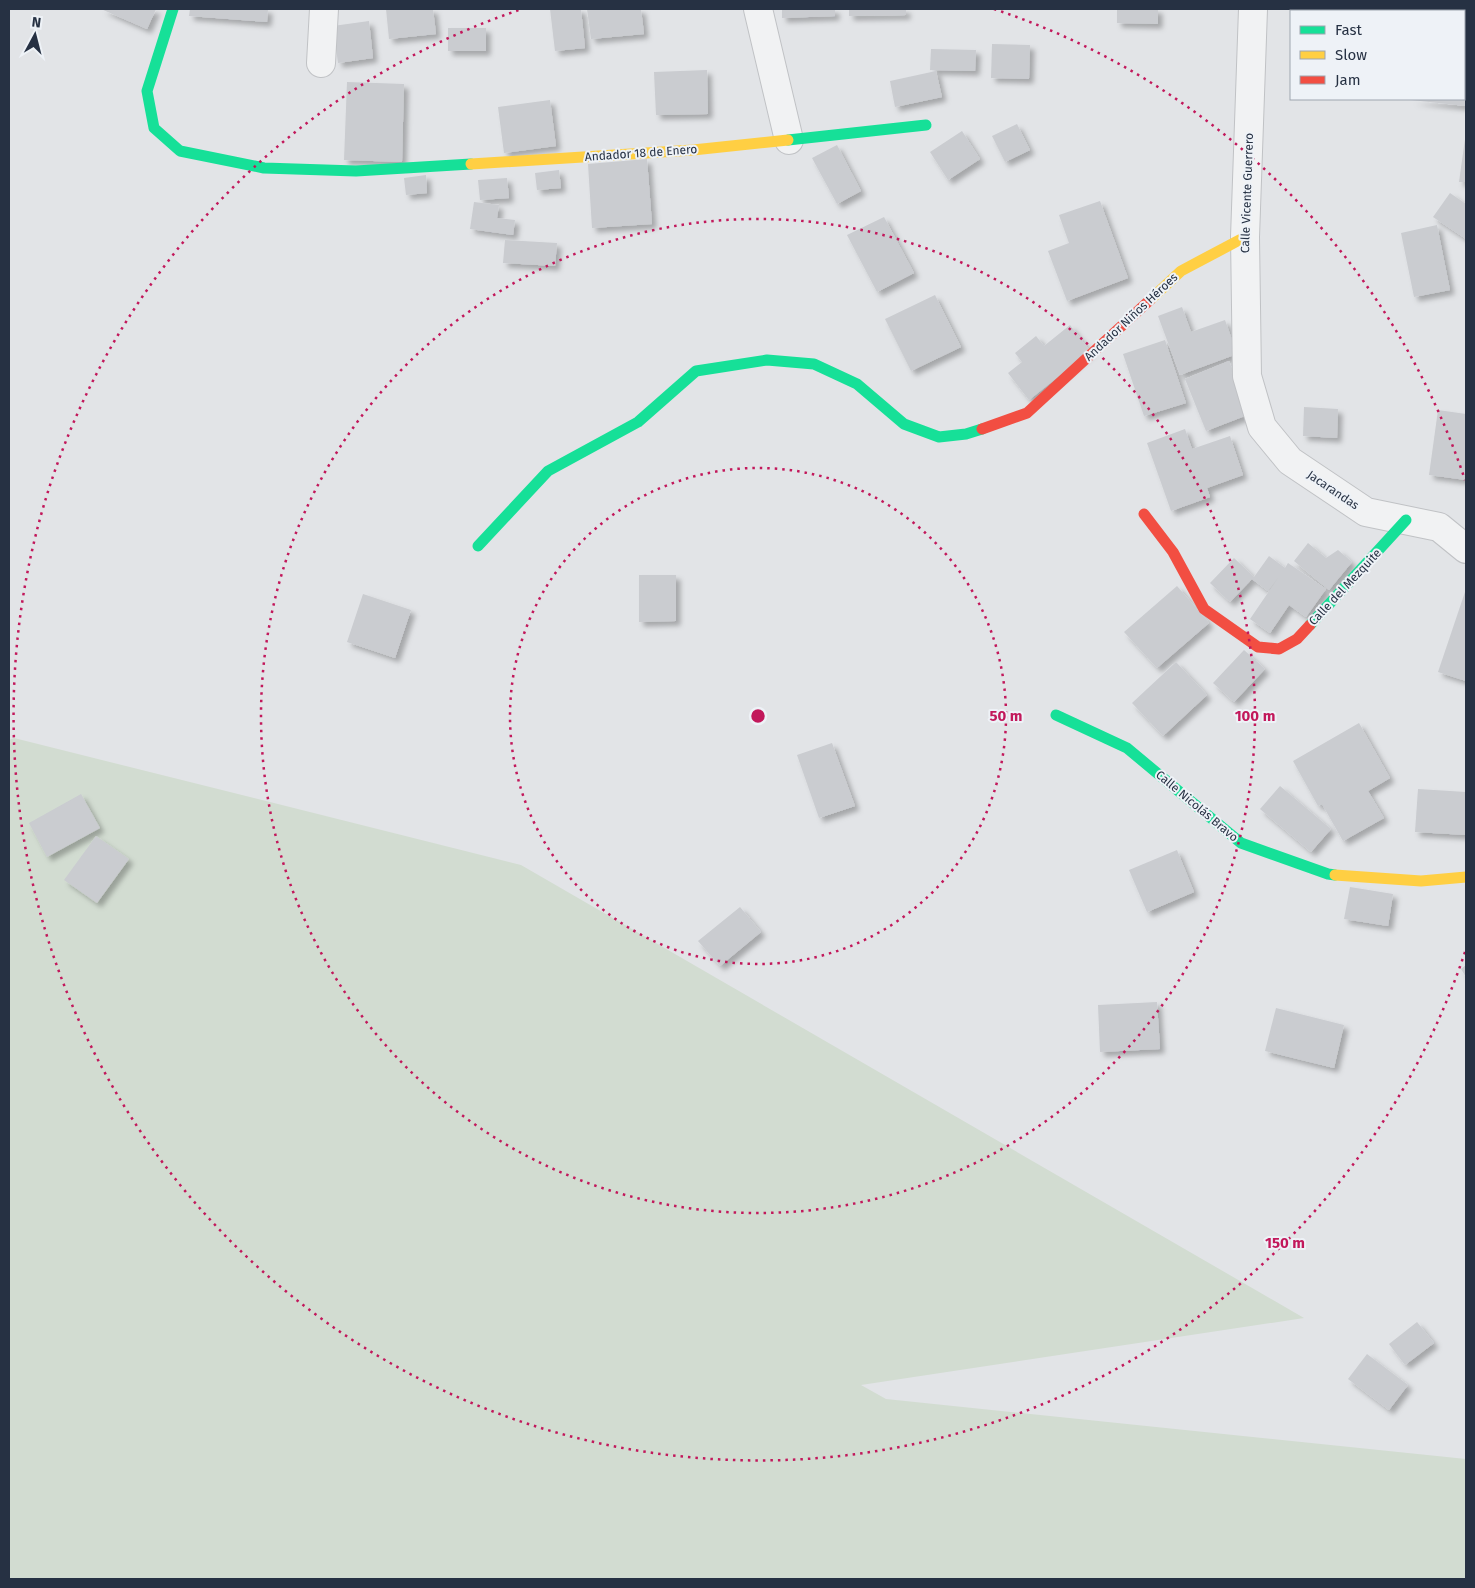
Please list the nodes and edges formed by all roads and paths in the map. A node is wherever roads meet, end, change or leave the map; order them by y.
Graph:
1 (174, 9) edge
2 (324, 9) edge
3 (758, 9) edge
4 (1253, 9) edge
5 (321, 63) dead end
6 (926, 125) dead end
7 (789, 140) junction
8 (1245, 237) junction
9 (1247, 376) joint
10 (1144, 514) dead end
11 (1406, 520) junction
12 (478, 546) dead end
13 (1466, 549) edge
14 (1056, 715) dead end
15 (1466, 877) edge

1 - 7 street, Andador 18 de Enero
2 - 5 street
3 - 7 street
4 - 8 street, Calle Vicente Guerrero
6 - 7 street, Andador 18 de Enero
8 - 9 street, Calle Vicente Guerrero
8 - 12 street, Andador Niños Héroes
9 - 11 street, Jacarandas
10 - 11 street, Calle del Mezquite
11 - 13 street, Jacarandas
14 - 15 street, Calle Nicolás Bravo

